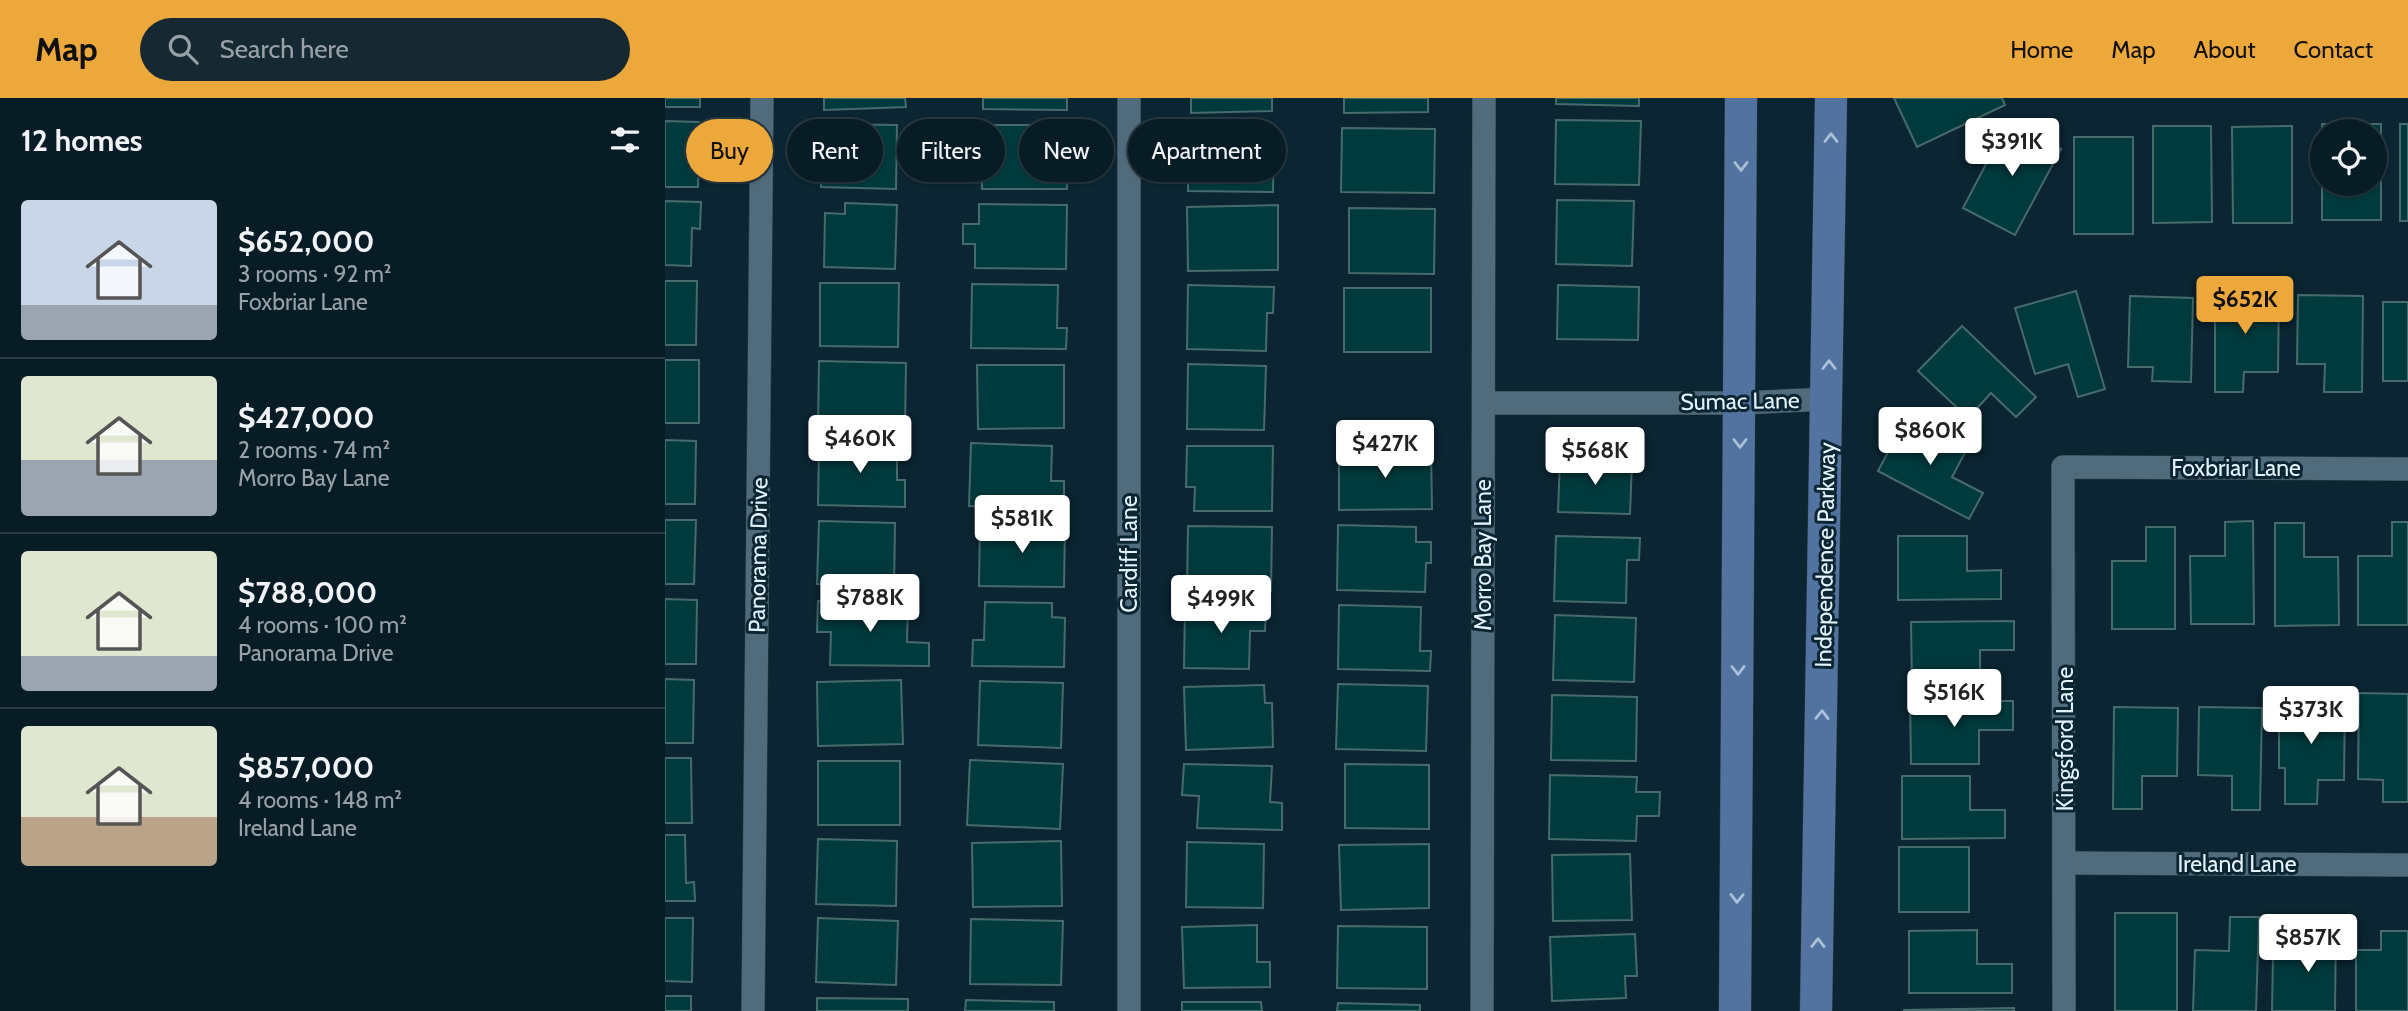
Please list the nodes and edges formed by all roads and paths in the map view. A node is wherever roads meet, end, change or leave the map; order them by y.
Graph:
1 (762, 98) edge
2 (1129, 98) edge
3 (1484, 98) edge
4 (1741, 98) edge
5 (1831, 98) edge
6 (1829, 399) junction
7 (1484, 403) junction
8 (1740, 403) junction
9 (2063, 467) joint
10 (2408, 469) edge
11 (2066, 863) junction
12 (2408, 865) edge
13 (753, 1011) edge
14 (1129, 1011) edge
15 (1482, 1011) edge
16 (1735, 1011) edge
17 (1816, 1011) edge
18 (2064, 1011) edge

1 - 13 street, Panorama Drive
2 - 14 street, Cardiff Lane
3 - 7 street, Morro Bay Lane
4 -> 8 main road
6 -> 5 main road, Independence Parkway
6 - 8 street, Sumac Lane
17 -> 6 main road, Independence Parkway
7 - 8 street, Sumac Lane
7 - 15 street, Morro Bay Lane
8 -> 16 main road
9 - 10 street, Foxbriar Lane
9 - 11 street, Kingsford Lane
11 - 12 street, Ireland Lane
11 - 18 street, Kingsford Lane

